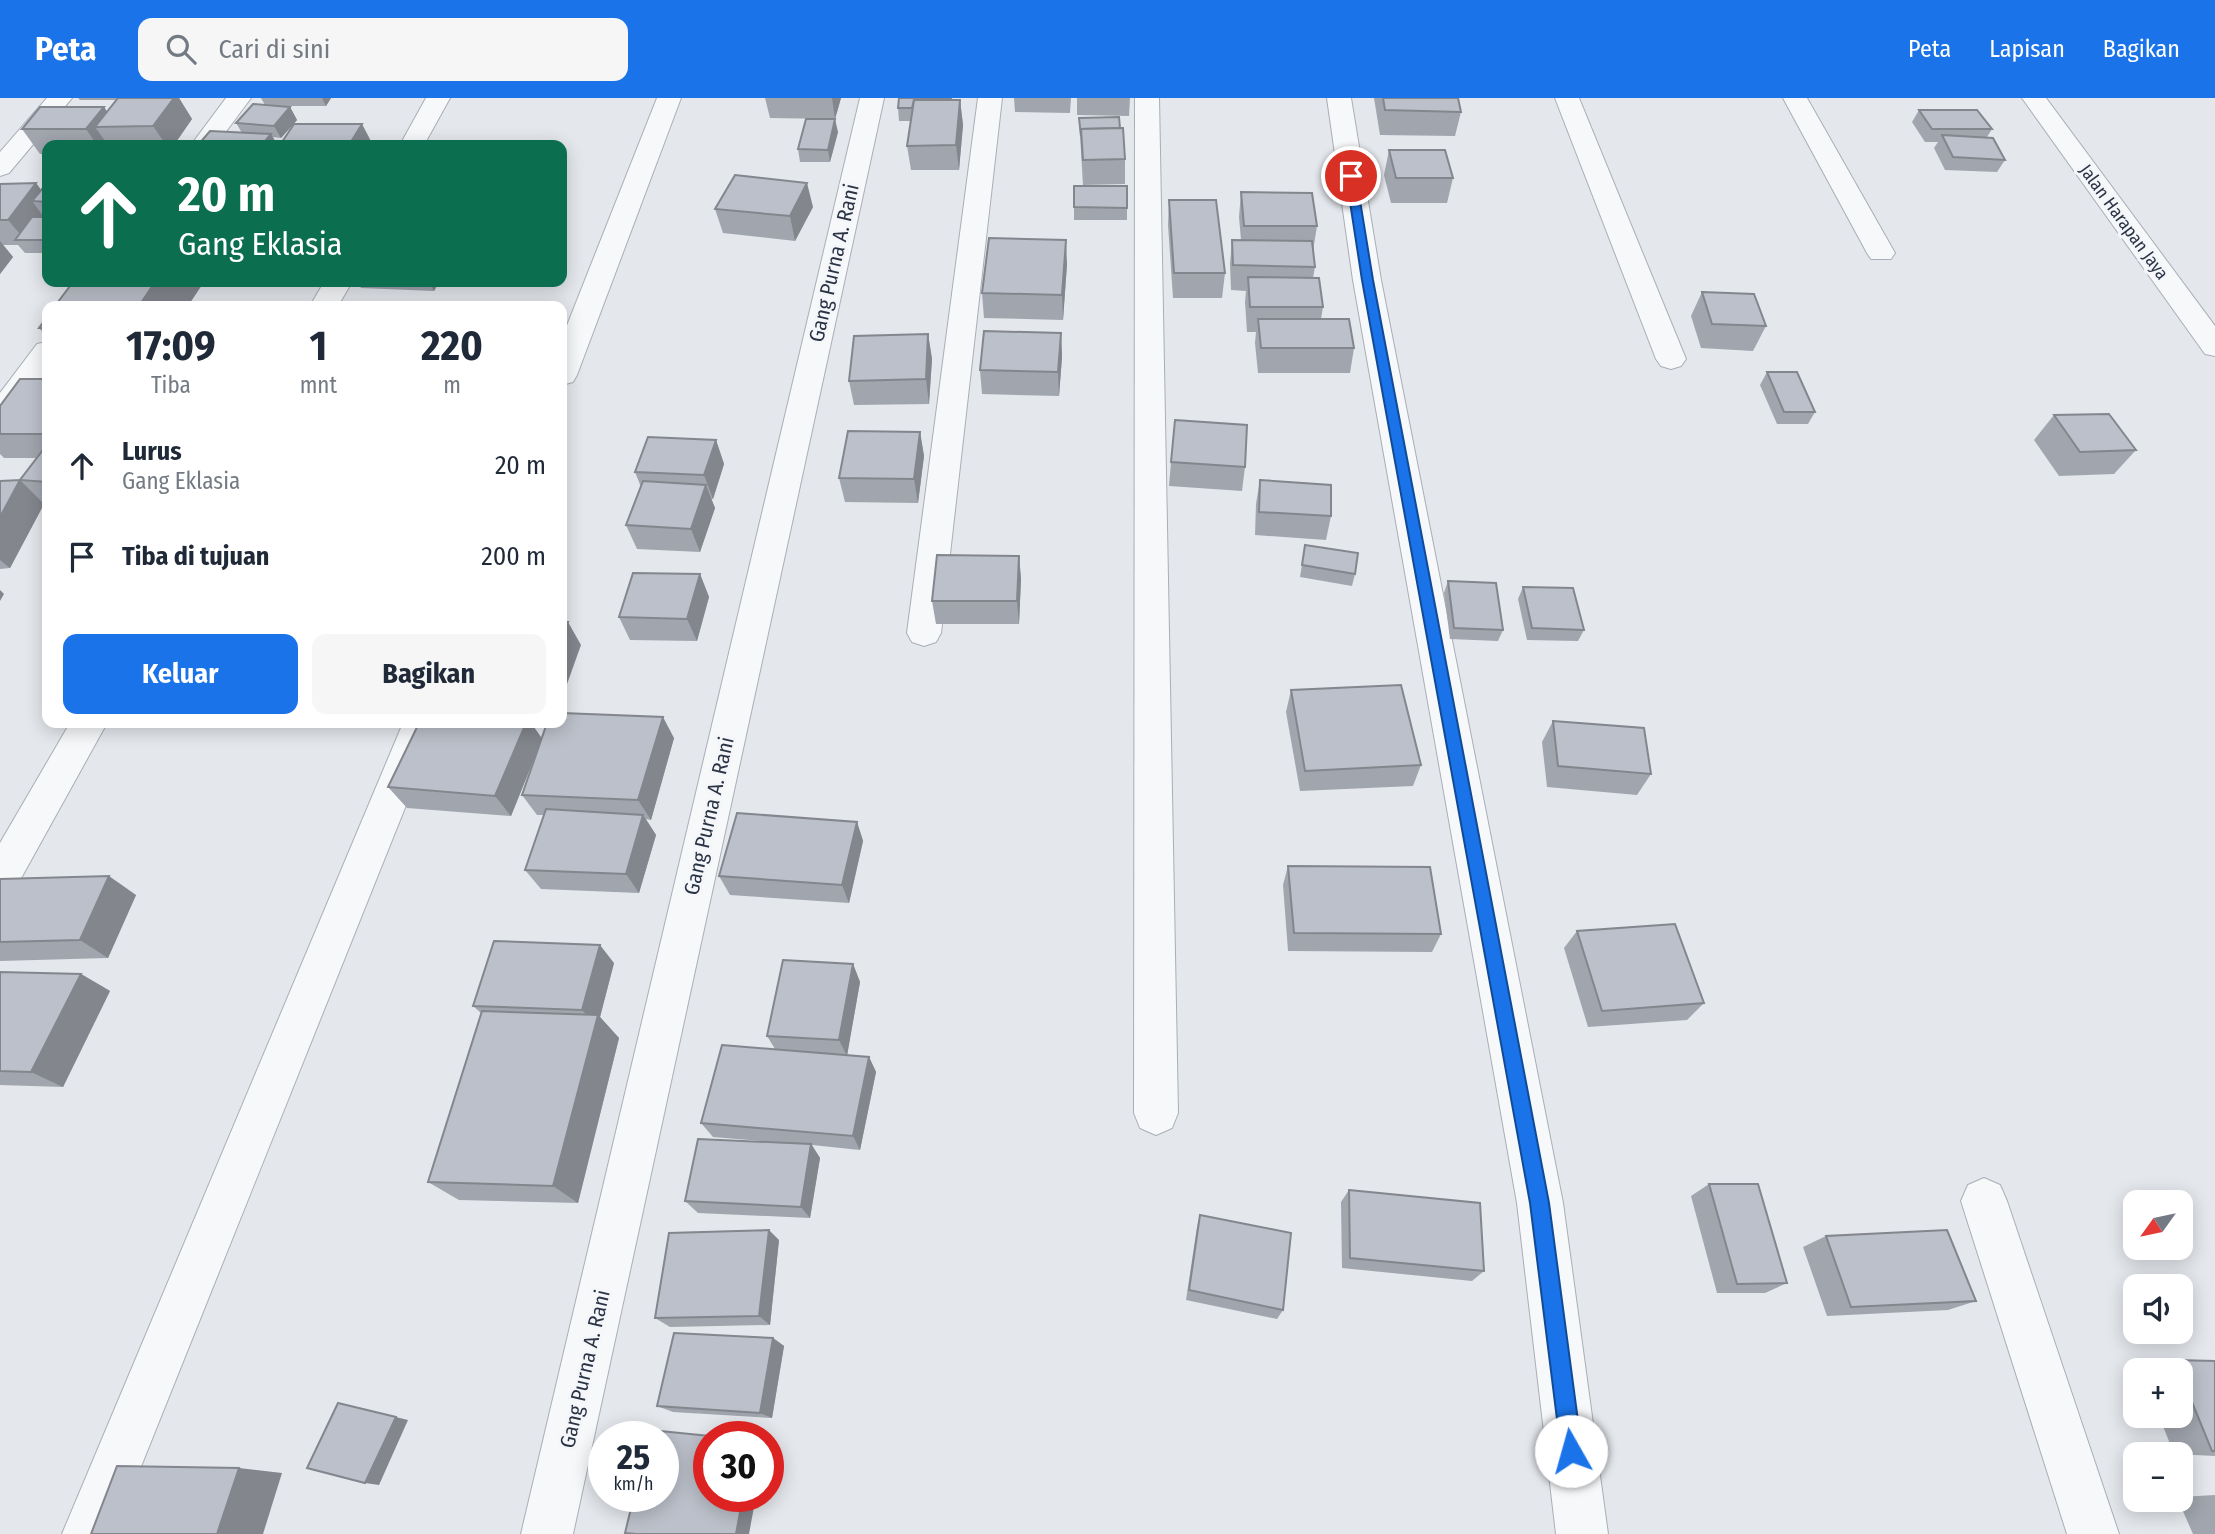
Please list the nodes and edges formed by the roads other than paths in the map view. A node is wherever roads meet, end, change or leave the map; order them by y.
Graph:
1 (60, 98) edge
2 (239, 98) edge
3 (438, 98) edge
4 (669, 98) edge
5 (872, 98) edge
6 (990, 98) edge
7 (1147, 98) edge
8 (1339, 98) edge
9 (1567, 98) edge
10 (1795, 98) edge
11 (2034, 98) edge
12 (207, 140) edge
13 (415, 140) edge
14 (0, 168) edge
15 (1881, 253) dead end
16 (2215, 346) edge
17 (42, 355) edge
18 (1671, 359) dead end
19 (567, 362) edge
20 (14, 375) edge
21 (0, 414) edge
22 (924, 633) dead end
23 (86, 728) edge
24 (419, 728) edge
25 (0, 879) edge
26 (1156, 1113) dead end
27 (1984, 1201) dead end
28 (88, 1534) edge
29 (547, 1534) edge
30 (1582, 1534) edge
31 (2093, 1534) edge

1 - 14 street
2 - 12 street
3 - 13 street
4 - 19 street
5 - 29 street, Gang Purna A. Rani
6 - 22 street
7 - 26 street
8 - 30 street
9 - 18 street
10 - 15 street
11 - 16 street, Jalan Harapan Jaya
17 - 20 street
20 - 21 street
23 - 25 street
24 - 28 street
27 - 31 street

